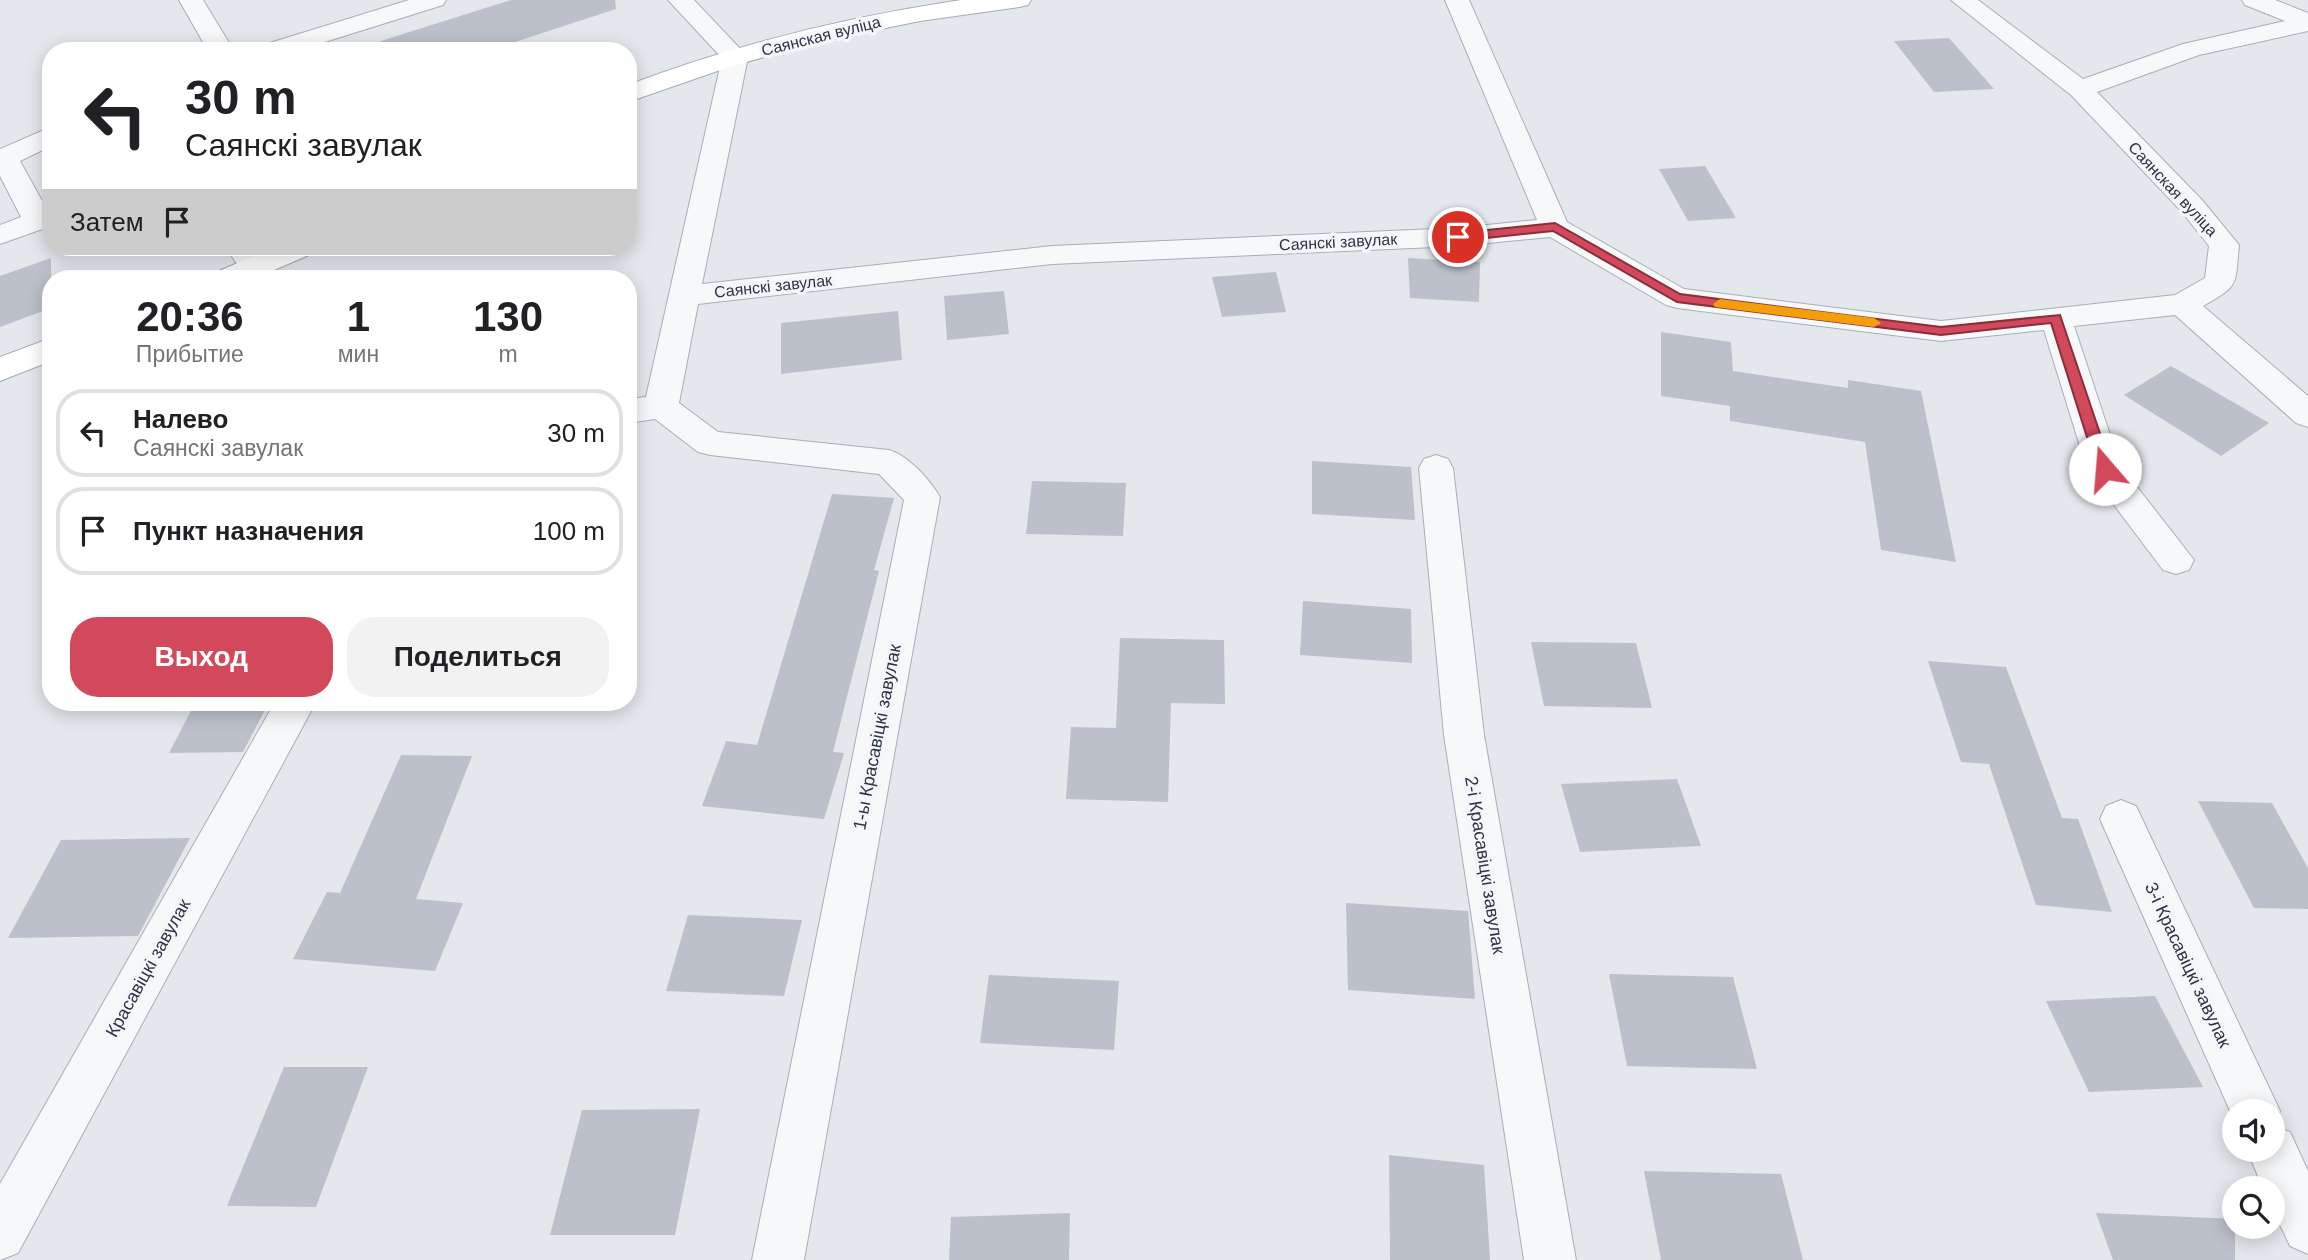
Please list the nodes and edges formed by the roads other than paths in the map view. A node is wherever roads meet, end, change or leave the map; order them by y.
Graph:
1 (191, 0) edge
2 (434, 0) edge
3 (680, 0) edge
4 (1019, 0) edge
5 (1457, 0) edge
6 (1963, 0) edge
7 (2254, 0) edge
8 (2308, 23) edge
9 (216, 42) edge
10 (298, 42) edge
11 (736, 57) junction
12 (2080, 89) junction
13 (637, 91) edge
14 (42, 140) edge
15 (2, 160) edge
16 (42, 216) edge
17 (42, 220) edge
18 (1555, 227) junction
19 (0, 234) edge
20 (269, 256) edge
21 (242, 264) edge
22 (684, 296) junction
23 (2182, 304) junction
24 (2056, 318) junction
25 (42, 353) edge
26 (0, 370) edge
27 (644, 409) edge
28 (2308, 415) edge
29 (1436, 468) dead end
30 (2176, 560) dead end
31 (291, 711) edge
32 (2121, 818) dead end
33 (2250, 1099) edge
34 (2278, 1162) edge
35 (2308, 1228) edge
36 (0, 1235) edge
37 (778, 1260) edge
38 (1550, 1260) edge

1 - 9 street
2 - 10 street
3 - 11 street
4 - 11 main road, Саянская вуліца
5 - 18 street
6 - 12 street, Саянская вуліца
7 - 8 street
8 - 12 street
11 - 13 main road, Саянская вуліца
11 - 22 street
12 - 23 street, Саянская вуліца
14 - 15 street
15 - 16 street
17 - 19 street
18 - 22 street, Саянскі завулак
18 - 24 street
20 - 21 main road
22 - 27 street
23 - 24 street
23 - 28 street
24 - 30 street
25 - 26 main road
27 - 37 street, 1-ы Красавіцкі завулак
29 - 38 street, 2-і Красавіцкі завулак
31 - 36 street, Красавіцкі завулак
32 - 33 street, 3-і Красавіцкі завулак
34 - 35 street

